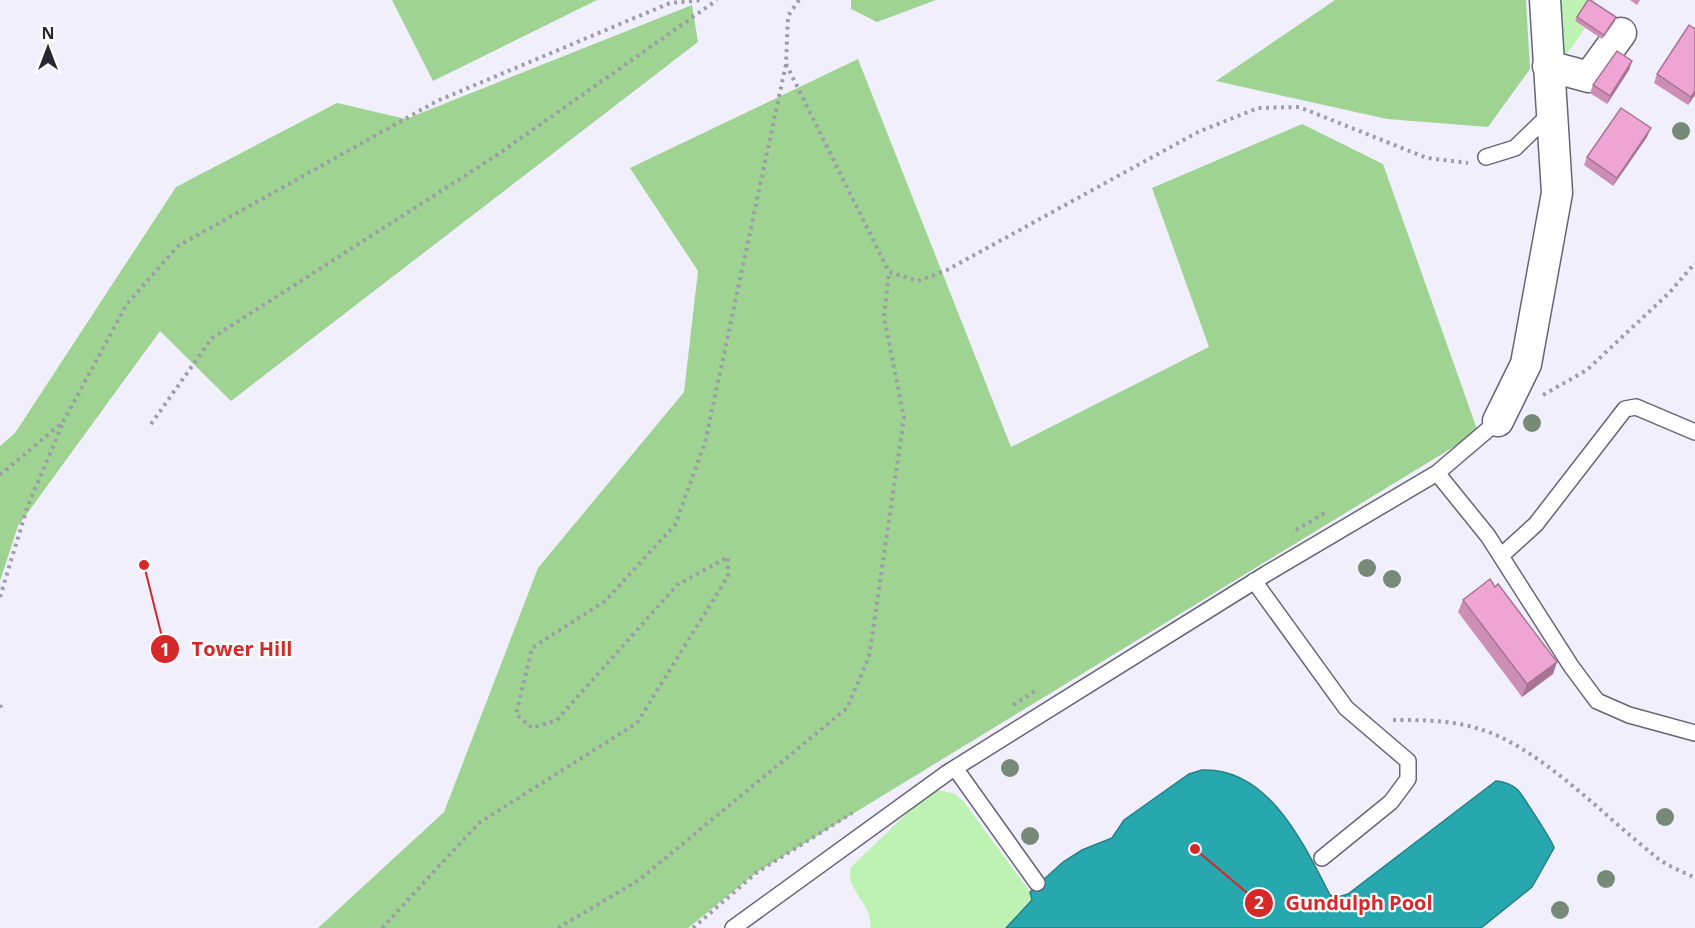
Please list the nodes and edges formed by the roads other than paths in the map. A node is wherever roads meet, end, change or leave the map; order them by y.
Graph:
1 (1545, 0) edge
2 (1621, 33) dead end
3 (1548, 66) junction
4 (1550, 114) junction
5 (1486, 157) road end
6 (1498, 421) joint
7 (1695, 432) edge
8 (1437, 473) junction
9 (1501, 556) junction
10 (1254, 581) junction
11 (1695, 733) edge
12 (955, 768) junction
13 (1322, 858) dead end
14 (1037, 883) dead end
15 (733, 928) edge

1 - 3 street
2 - 3 street
3 - 4 street
4 - 5 lane
4 - 6 street
6 - 8 lane
7 - 9 lane
8 - 9 lane
8 - 10 lane
9 - 11 lane
10 - 12 lane
10 - 13 lane
12 - 14 lane
12 - 15 lane

